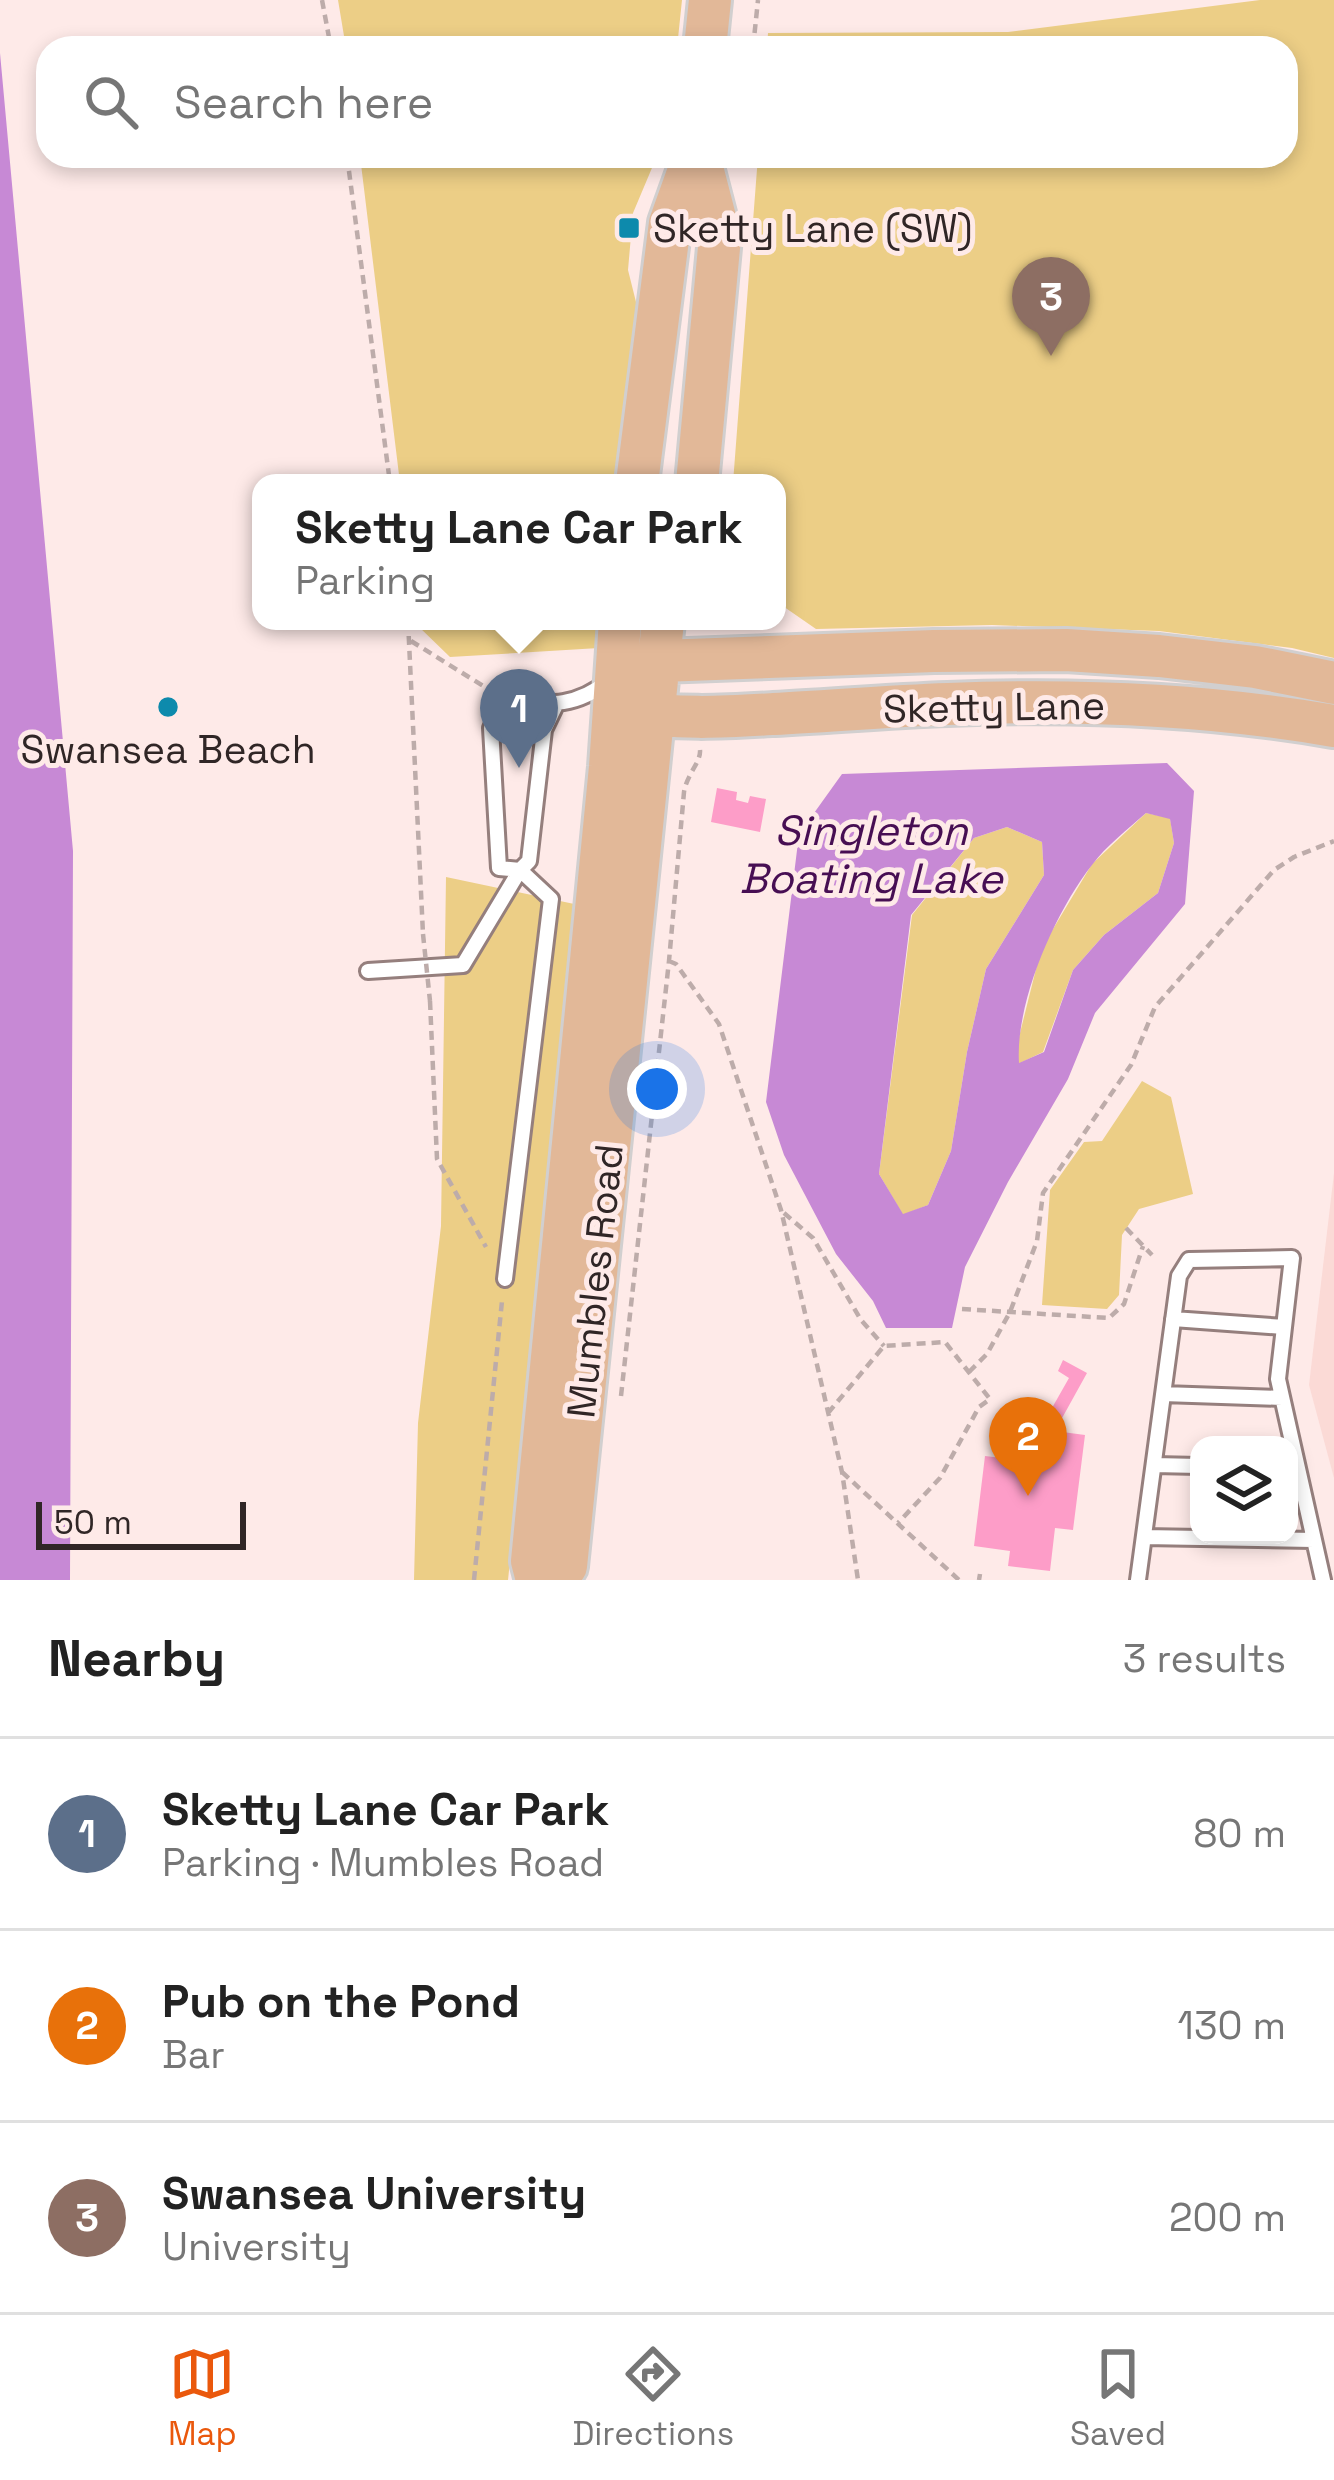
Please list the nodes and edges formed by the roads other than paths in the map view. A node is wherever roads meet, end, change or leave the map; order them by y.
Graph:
1 (710, 0) edge
2 (706, 36) edge
3 (692, 168) edge
4 (697, 168) edge
5 (700, 168) edge
6 (639, 474) edge
7 (677, 474) edge
8 (698, 474) edge
9 (620, 630) edge
10 (730, 630) edge
11 (662, 641) edge
12 (762, 657) junction
13 (1334, 682) edge
14 (619, 698) junction
15 (556, 705) junction
16 (699, 719) junction
17 (1334, 726) edge
18 (647, 770) junction
19 (520, 870) junction
20 (368, 971) dead end
21 (505, 1279) road end
22 (1174, 1319) junction
23 (1284, 1327) junction
24 (1163, 1394) junction
25 (1282, 1398) junction
26 (1288, 1436) edge
27 (1154, 1465) junction
28 (1190, 1466) edge
29 (1298, 1485) edge
30 (1144, 1537) junction
31 (1314, 1540) junction
32 (537, 1580) edge
33 (556, 1580) edge
34 (1138, 1580) edge
35 (1322, 1580) edge

1 - 2 main road
3 - 6 main road
4 - 7 main road
5 - 8 main road
9 - 14 main road, Mumbles Road
10 - 12 main road
11 - 12 main road, Sketty Lane
11 - 14 main road, Mumbles Road
12 - 13 main road, Sketty Lane
14 - 15 lane
14 - 16 main road, Sketty Lane
14 - 18 main road, Mumbles Road
14 - 32 main road, Mumbles Road
15 - 19 lane
15 - 19 lane
16 - 17 main road, Sketty Lane
16 - 18 main road
18 - 33 main road, Mumbles Road
19 - 20 lane
19 - 21 lane
22 - 23 lane
22 - 23 lane
22 - 24 lane
23 - 25 lane
24 - 25 lane
24 - 27 lane
25 - 26 lane
27 - 28 lane
27 - 30 lane
29 - 31 lane
30 - 31 lane
30 - 34 lane
31 - 35 lane

